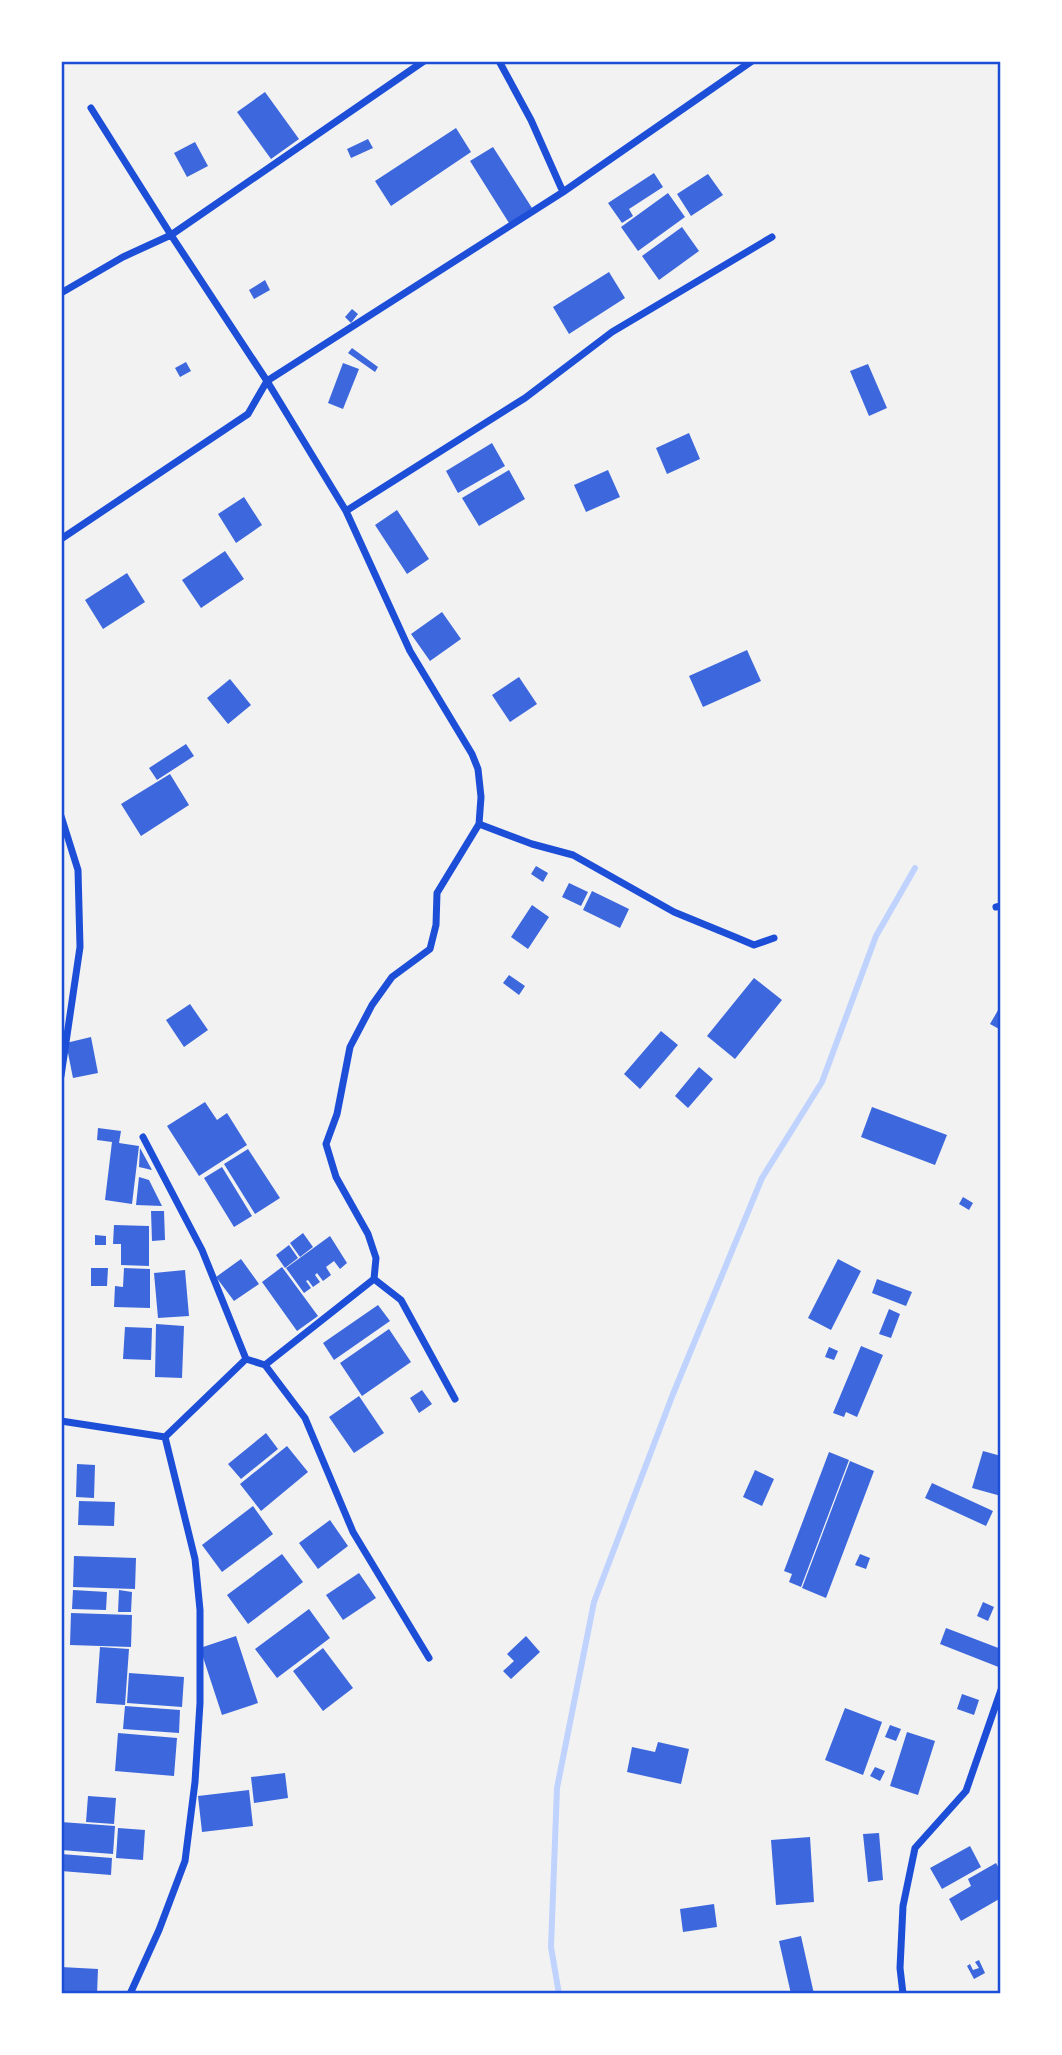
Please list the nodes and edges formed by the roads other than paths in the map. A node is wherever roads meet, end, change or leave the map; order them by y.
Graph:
1 (424, 61) edge
2 (499, 61) edge
3 (752, 61) edge
4 (91, 108) dead end
5 (563, 192) junction
6 (171, 236) junction
7 (772, 237) dead end
8 (61, 293) edge
9 (267, 381) junction
10 (346, 511) junction
11 (61, 539) edge
12 (61, 816) edge
13 (479, 824) junction
14 (774, 938) dead end
15 (61, 1076) edge
16 (143, 1137) dead end
17 (374, 1279) junction
18 (246, 1359) junction
19 (265, 1365) junction
20 (455, 1399) dead end
21 (61, 1421) edge
22 (165, 1437) junction
23 (429, 1658) dead end
24 (1001, 1690) edge
25 (130, 1994) edge
26 (903, 1994) edge

1 - 6 street
2 - 5 street
3 - 5 street
4 - 6 street
5 - 9 street
6 - 8 street
6 - 9 street
7 - 10 street
9 - 10 street
9 - 11 street
10 - 13 street
12 - 15 street
13 - 14 street
13 - 17 street
16 - 18 street
17 - 19 street
17 - 20 street
18 - 19 street
18 - 22 street
19 - 23 street
21 - 22 street
22 - 25 street
24 - 26 street

